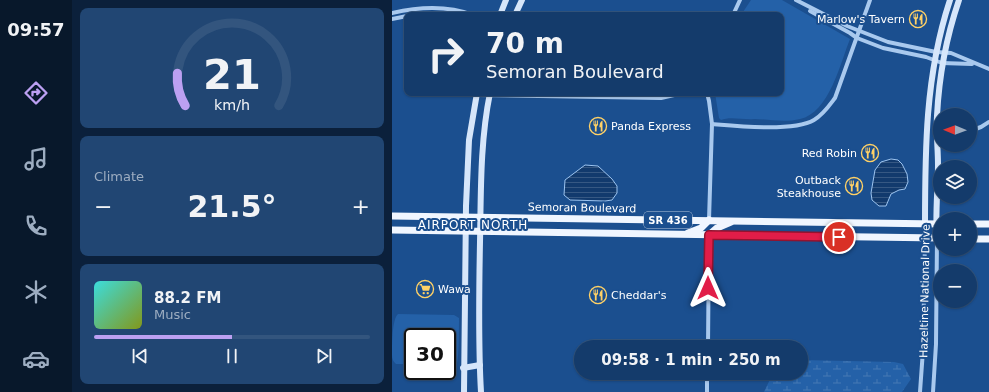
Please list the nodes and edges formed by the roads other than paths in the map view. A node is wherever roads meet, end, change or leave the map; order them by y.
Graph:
1 (522, 0) edge
2 (743, 0) edge
3 (791, 0) edge
4 (796, 0) edge
5 (870, 0) edge
6 (950, 0) edge
7 (959, 0) edge
8 (506, 1) edge
9 (739, 2) edge
10 (461, 12) edge
11 (501, 12) edge
12 (504, 12) edge
13 (516, 12) edge
14 (734, 12) edge
15 (392, 14) edge
16 (404, 17) edge
17 (392, 19) edge
18 (859, 32) junction
19 (857, 38) junction
20 (936, 52) junction
21 (944, 53) junction
22 (934, 60) junction
23 (942, 63) junction
24 (976, 64) junction
25 (989, 69) edge
26 (477, 96) edge
27 (490, 96) edge
28 (614, 96) edge
29 (670, 96) edge
30 (708, 96) edge
31 (938, 108) edge
32 (989, 122) edge
33 (712, 124) junction
34 (977, 128) edge
35 (938, 152) edge
36 (938, 212) edge
37 (392, 216) edge
38 (466, 217) junction
39 (480, 217) junction
40 (709, 220) junction
41 (733, 221) junction
42 (925, 224) junction
43 (933, 224) edge
44 (977, 224) edge
45 (989, 224) edge
46 (392, 230) edge
47 (466, 232) junction
48 (480, 232) junction
49 (684, 235) junction
50 (709, 235) junction
51 (925, 238) junction
52 (933, 238) edge
53 (977, 238) edge
54 (989, 239) edge
55 (938, 256) edge
56 (708, 340) edge
57 (480, 365) junction
58 (463, 368) junction
59 (707, 380) edge
60 (464, 392) edge
61 (481, 392) edge
62 (707, 392) edge
63 (920, 392) edge
64 (932, 392) edge

1 - 13 street
2 - 9 street
3 - 19 street
4 - 18 street
5 - 18 street
6 - 20 street, Hazeltine National Drive
7 - 21 street, Hazeltine National Drive
8 - 11 street
8 - 12 street
9 - 14 street
10 - 15 street
16 - 17 street
18 - 19 street
18 - 20 street
19 - 22 street
19 - 33 street
20 - 21 street
20 - 22 street, Hazeltine National Drive
21 - 23 street, Hazeltine National Drive
21 - 24 street
22 - 23 street
22 - 42 street, Hazeltine National Drive
23 - 24 street
23 - 31 street, Hazeltine National Drive
24 - 25 street
26 - 38 street
27 - 39 street
28 - 29 street
30 - 33 street
32 - 34 street
33 - 40 street
35 - 36 street, Hazeltine National Drive
37 - 38 main road, Semoran Boulevard / SR 436
38 - 39 main road, Semoran Boulevard / SR 436
38 - 47 street
39 - 40 main road, Semoran Boulevard / SR 436
39 - 48 street
40 - 41 main road, Semoran Boulevard / SR 436
40 - 49 main road
41 - 42 main road, Semoran Boulevard / SR 436
41 - 50 main road
42 - 43 main road, Semoran Boulevard / SR 436
42 - 51 street, Hazeltine National Drive
44 - 45 main road
46 - 47 main road, SR 436
47 - 48 main road, SR 436
47 - 58 street
48 - 49 main road, SR 436
48 - 57 street
49 - 50 main road, SR 436
50 - 51 main road, SR 436
50 - 56 street
51 - 52 main road, SR 436
51 - 63 street, Hazeltine National Drive
53 - 54 main road
55 - 64 street, Hazeltine National Drive
57 - 58 street
57 - 61 street
58 - 60 street
59 - 62 street

